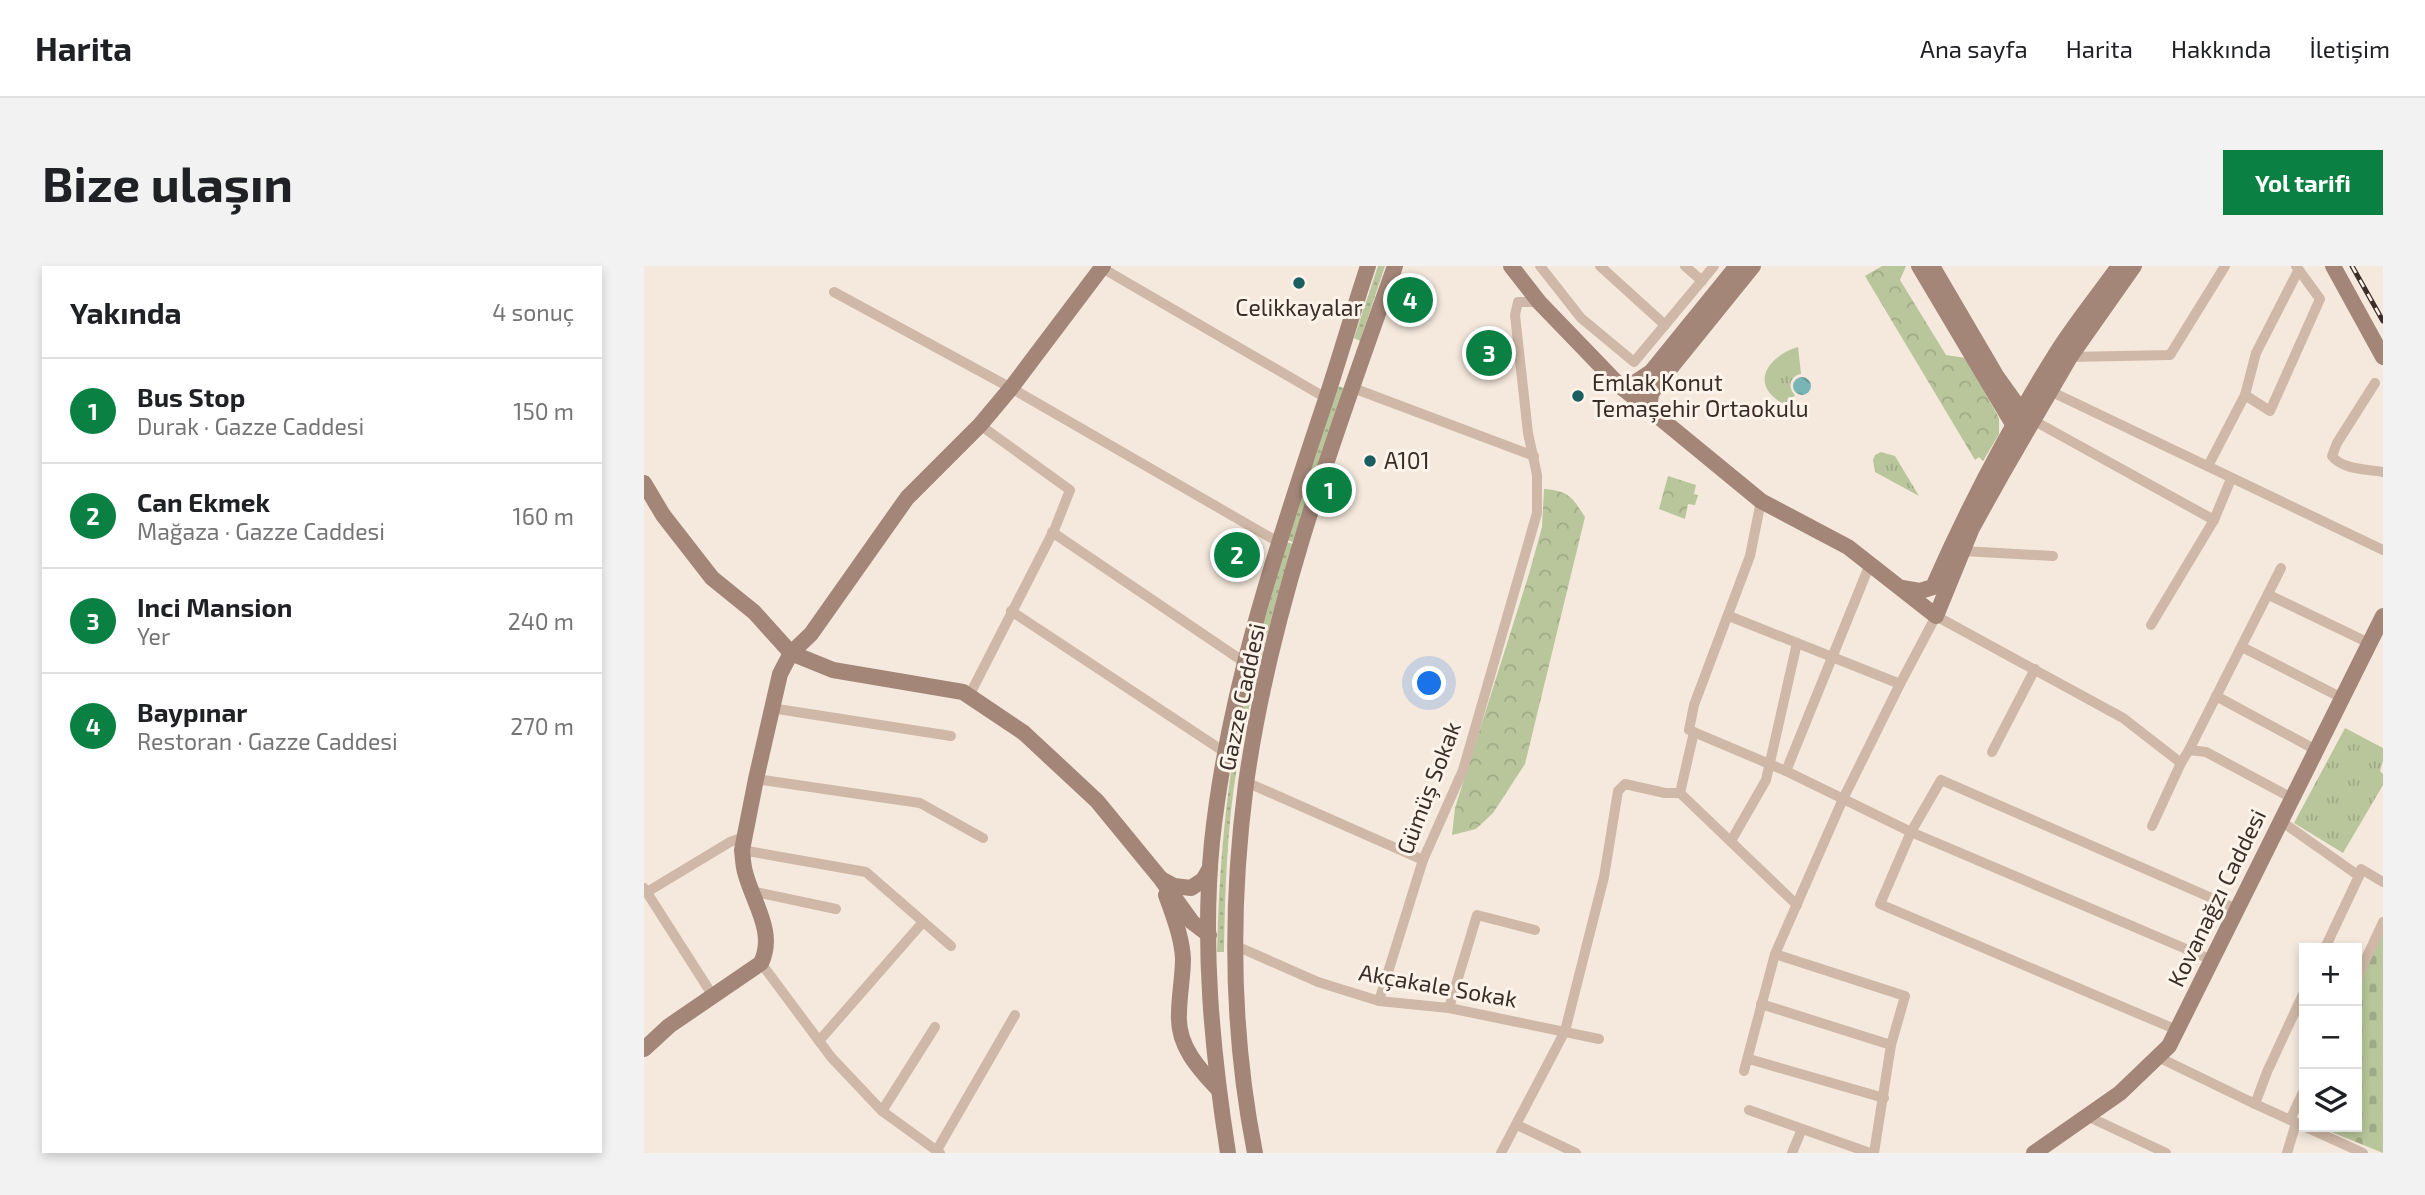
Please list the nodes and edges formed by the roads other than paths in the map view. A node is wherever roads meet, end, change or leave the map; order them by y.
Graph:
1 (1368, 266) edge
2 (1511, 266) edge
3 (1600, 266) edge
4 (1685, 266) edge
5 (1714, 266) edge
6 (1737, 266) edge
7 (1753, 266) edge
8 (1919, 266) edge
9 (1932, 266) edge
10 (2119, 266) edge
11 (2134, 266) edge
12 (2225, 266) edge
13 (2333, 266) edge
14 (1103, 267) edge
15 (1395, 267) edge
16 (1542, 267) edge
17 (2297, 268) edge
18 (1702, 281) junction
19 (834, 292) dead end
20 (1539, 302) junction
21 (1665, 325) junction
22 (2070, 357) junction
23 (2383, 357) edge
24 (2375, 383) dead end
25 (1621, 387) junction
26 (1011, 388) junction
27 (1353, 388) junction
28 (2050, 391) junction
29 (2245, 395) junction
30 (1326, 398) junction
31 (1648, 409) junction
32 (2028, 417) junction
33 (980, 425) junction
34 (2014, 426) junction
35 (1534, 456) junction
36 (2208, 466) junction
37 (2383, 472) edge
38 (2231, 479) junction
39 (644, 483) edge
40 (1761, 501) junction
41 (2214, 520) junction
42 (1052, 532) junction
43 (1278, 542) junction
44 (2383, 550) edge
45 (1964, 551) junction
46 (2053, 555) dead end
47 (1870, 564) junction
48 (2281, 568) dead end
49 (1900, 588) junction
50 (1939, 590) junction
51 (2269, 595) junction
52 (1011, 611) junction
53 (1729, 616) junction
54 (1936, 616) junction
55 (2382, 624) edge
56 (2151, 625) dead end
57 (1797, 643) junction
58 (2369, 643) junction
59 (2242, 648) junction
60 (791, 653) junction
61 (1831, 657) junction
62 (1244, 662) junction
63 (2035, 669) junction
64 (1900, 684) junction
65 (969, 696) junction
66 (2216, 696) junction
67 (2342, 698) junction
68 (771, 709) junction
69 (1695, 732) junction
70 (951, 736) dead end
71 (2189, 750) junction
72 (2316, 750) junction
73 (1992, 752) dead end
74 (1226, 753) junction
75 (2181, 763) junction
76 (1771, 765) junction
77 (1786, 771) junction
78 (756, 779) junction
79 (1247, 782) junction
80 (1681, 793) junction
81 (2292, 798) junction
82 (1843, 799) junction
83 (2281, 821) junction
84 (2152, 826) dead end
85 (1911, 832) junction
86 (983, 838) dead end
87 (1731, 841) junction
88 (743, 844) junction
89 (1423, 860) junction
90 (1211, 867) junction
91 (2359, 876) junction
92 (1161, 879) junction
93 (2383, 882) edge
94 (645, 890) edge
95 (751, 891) junction
96 (1797, 905) junction
97 (836, 909) dead end
98 (2237, 909) junction
99 (923, 922) junction
100 (2383, 922) edge
101 (1535, 930) dead end
102 (1209, 935) junction
103 (2327, 943) edge
104 (1234, 945) junction
105 (951, 946) dead end
106 (1775, 954) junction
107 (2212, 960) junction
108 (761, 963) junction
109 (2362, 967) edge
110 (713, 996) junction
111 (1379, 1001) junction
112 (2299, 1003) edge
113 (1761, 1004) junction
114 (1449, 1009) junction
115 (1015, 1015) dead end
116 (935, 1027) dead end
117 (2178, 1030) junction
118 (1565, 1031) junction
119 (1599, 1039) dead end
120 (819, 1041) junction
121 (1891, 1045) junction
122 (644, 1049) edge
123 (2158, 1057) junction
124 (1749, 1059) junction
125 (1744, 1071) dead end
126 (1218, 1089) junction
127 (1884, 1098) junction
128 (2255, 1104) junction
129 (2299, 1105) edge
130 (1749, 1110) dead end
131 (881, 1111) junction
132 (2087, 1116) junction
133 (2293, 1122) junction
134 (1517, 1125) junction
135 (1802, 1129) junction
136 (939, 1152) edge
137 (1228, 1153) edge
138 (1255, 1153) edge
139 (1502, 1153) edge
140 (1576, 1153) edge
141 (1792, 1153) edge
142 (1872, 1153) edge
143 (2035, 1153) edge
144 (2166, 1153) edge
145 (2287, 1153) edge
146 (2362, 1153) edge

1 - 30 main road, Gazze Caddesi
2 - 20 main road
3 - 21 street
4 - 18 street
5 - 18 street
6 - 25 main road
7 - 31 main road
8 - 34 main road
9 - 32 main road
10 - 32 main road
11 - 22 main road
12 - 22 street
13 - 23 main road
14 - 26 main road
14 - 30 street
15 - 27 main road, Gazze Caddesi
16 - 21 street
17 - 29 street
17 - 29 street
18 - 21 street
19 - 26 street
20 - 25 main road
20 - 35 street, Gümüş Sokak
22 - 28 main road
24 - 37 street
25 - 31 main road
26 - 33 main road
26 - 43 street
27 - 35 street
27 - 79 main road, Gazze Caddesi
28 - 32 main road
28 - 36 street
29 - 36 street
30 - 43 main road, Gazze Caddesi
31 - 40 main road
32 - 34 main road
32 - 41 street
32 - 45 main road
33 - 42 street
33 - 60 main road
34 - 50 main road
35 - 89 street, Gümüş Sokak
36 - 38 street
38 - 41 street
38 - 44 street
39 - 60 main road
40 - 47 main road
40 - 53 street
41 - 56 street
42 - 52 street
42 - 62 street
43 - 62 main road, Gazze Caddesi
45 - 46 street
45 - 50 main road
47 - 49 main road
47 - 61 street
48 - 51 street
49 - 50 main road
49 - 54 main road
50 - 54 main road
51 - 58 street
51 - 59 street
52 - 65 street
52 - 74 street
53 - 57 street
53 - 69 street
54 - 63 street
54 - 64 street
55 - 58 main road, Kovanağzı Caddesi
57 - 61 street
57 - 76 street
58 - 67 main road, Kovanağzı Caddesi
59 - 66 street
59 - 67 street
60 - 65 main road
60 - 68 main road
61 - 64 street
61 - 77 street
62 - 74 main road, Gazze Caddesi
63 - 73 street
63 - 75 street
64 - 82 street
65 - 92 main road
66 - 71 street
66 - 72 street
67 - 72 main road, Kovanağzı Caddesi
68 - 70 street
68 - 78 main road
69 - 76 street
69 - 80 street
71 - 75 street
71 - 81 street
72 - 81 main road, Kovanağzı Caddesi
74 - 90 main road, Gazze Caddesi
75 - 84 street
76 - 77 street
76 - 87 street
77 - 82 street
78 - 86 street
78 - 88 main road
79 - 89 street
79 - 104 main road, Gazze Caddesi
80 - 87 street
80 - 118 street
81 - 83 main road, Kovanağzı Caddesi
82 - 85 street
82 - 96 street
83 - 91 street
83 - 98 main road, Kovanağzı Caddesi
85 - 98 street
85 - 107 street
85 - 117 street
87 - 96 street
88 - 94 street
88 - 95 main road
88 - 99 street
89 - 111 street, Gümüş Sokak
90 - 92 main road
90 - 102 main road, Gazze Caddesi
91 - 93 street
91 - 103 street
92 - 102 main road
92 - 126 main road
94 - 110 street
95 - 97 street
95 - 108 main road
96 - 106 street
98 - 107 main road, Kovanağzı Caddesi
99 - 105 street
99 - 120 street
100 - 109 street
101 - 114 street
102 - 126 main road, Gazze Caddesi
104 - 111 street, Akçakale Sokak
104 - 138 main road, Gazze Caddesi
106 - 113 street
106 - 121 street
107 - 117 main road, Kovanağzı Caddesi
108 - 110 main road
108 - 120 street
110 - 122 main road
111 - 114 street, Akçakale Sokak
112 - 128 street
113 - 121 street
113 - 124 street
114 - 118 street, Akçakale Sokak
115 - 136 street
116 - 131 street
117 - 123 main road, Kovanağzı Caddesi
118 - 119 street, Akçakale Sokak
118 - 134 street
120 - 131 street
121 - 127 street
123 - 128 street
123 - 132 main road, Kovanağzı Caddesi
124 - 125 street
124 - 127 street
126 - 137 main road, Gazze Caddesi
127 - 142 street
128 - 133 street
129 - 133 street
130 - 135 street
131 - 136 street
132 - 143 main road, Kovanağzı Caddesi
132 - 144 street
133 - 145 street
133 - 146 street
134 - 139 street
134 - 140 street
135 - 141 street
135 - 142 street

